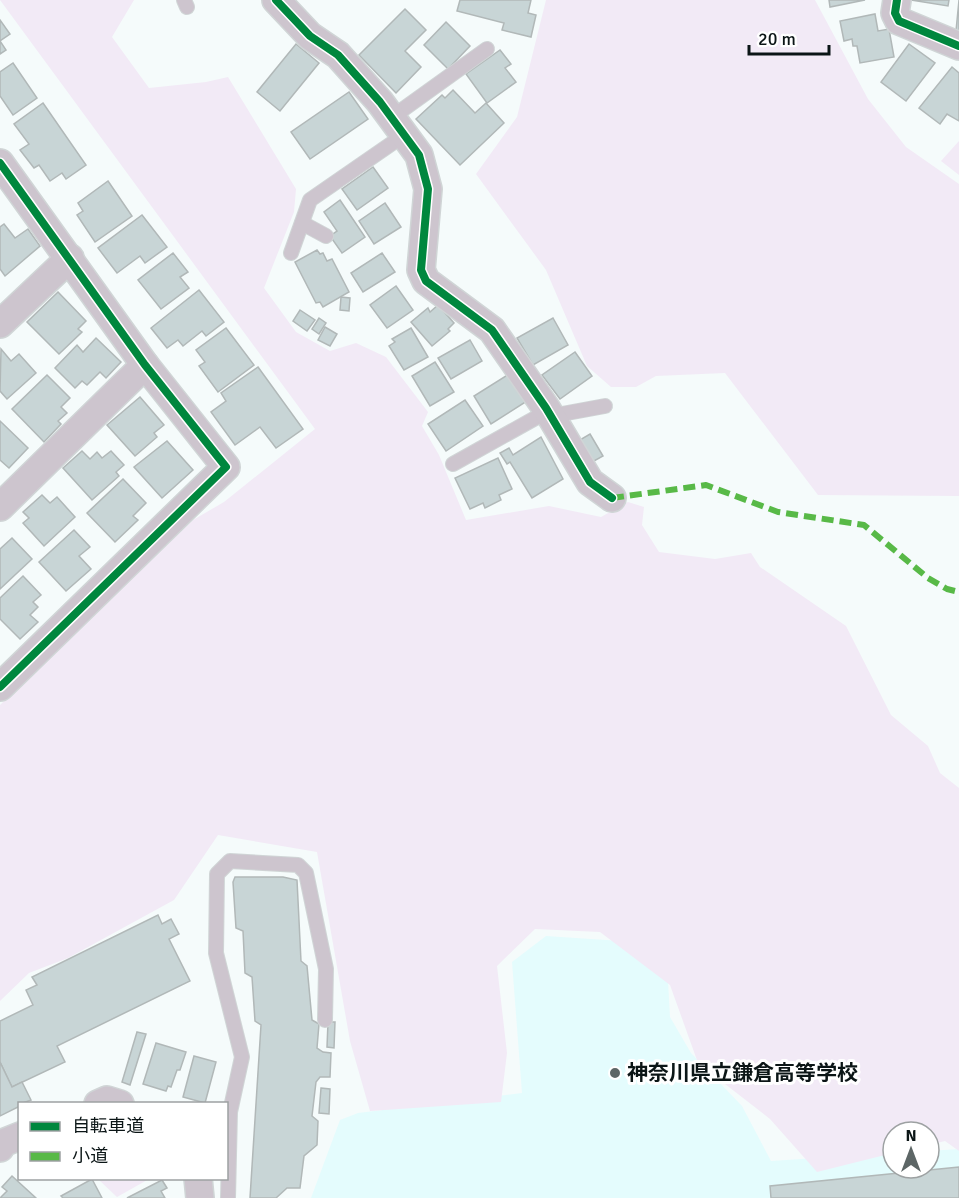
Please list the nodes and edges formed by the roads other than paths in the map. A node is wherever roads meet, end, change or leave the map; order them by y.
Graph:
1 (276, 0) edge
2 (897, 0) edge
3 (959, 46) edge
4 (487, 49) dead end
5 (398, 126) junction
6 (0, 162) edge
7 (302, 223) junction
8 (326, 236) dead end
9 (291, 253) dead end
10 (70, 258) junction
11 (0, 324) edge
12 (145, 365) junction
13 (605, 406) dead end
14 (550, 414) junction
15 (453, 464) dead end
16 (612, 498) dead end
17 (0, 507) edge
18 (0, 687) edge
19 (325, 1020) dead end
20 (18, 1137) edge
21 (0, 1148) edge
22 (198, 1180) edge
23 (200, 1198) edge
24 (228, 1198) edge

1 - 5 street
2 - 3 street
4 - 5 lane
5 - 7 lane
5 - 14 street
6 - 10 street
7 - 8 lane
7 - 9 lane
10 - 11 street
10 - 12 street
12 - 17 street
12 - 18 street
13 - 14 lane
14 - 15 lane
14 - 16 street
19 - 24 lane
20 - 21 street
22 - 23 street

